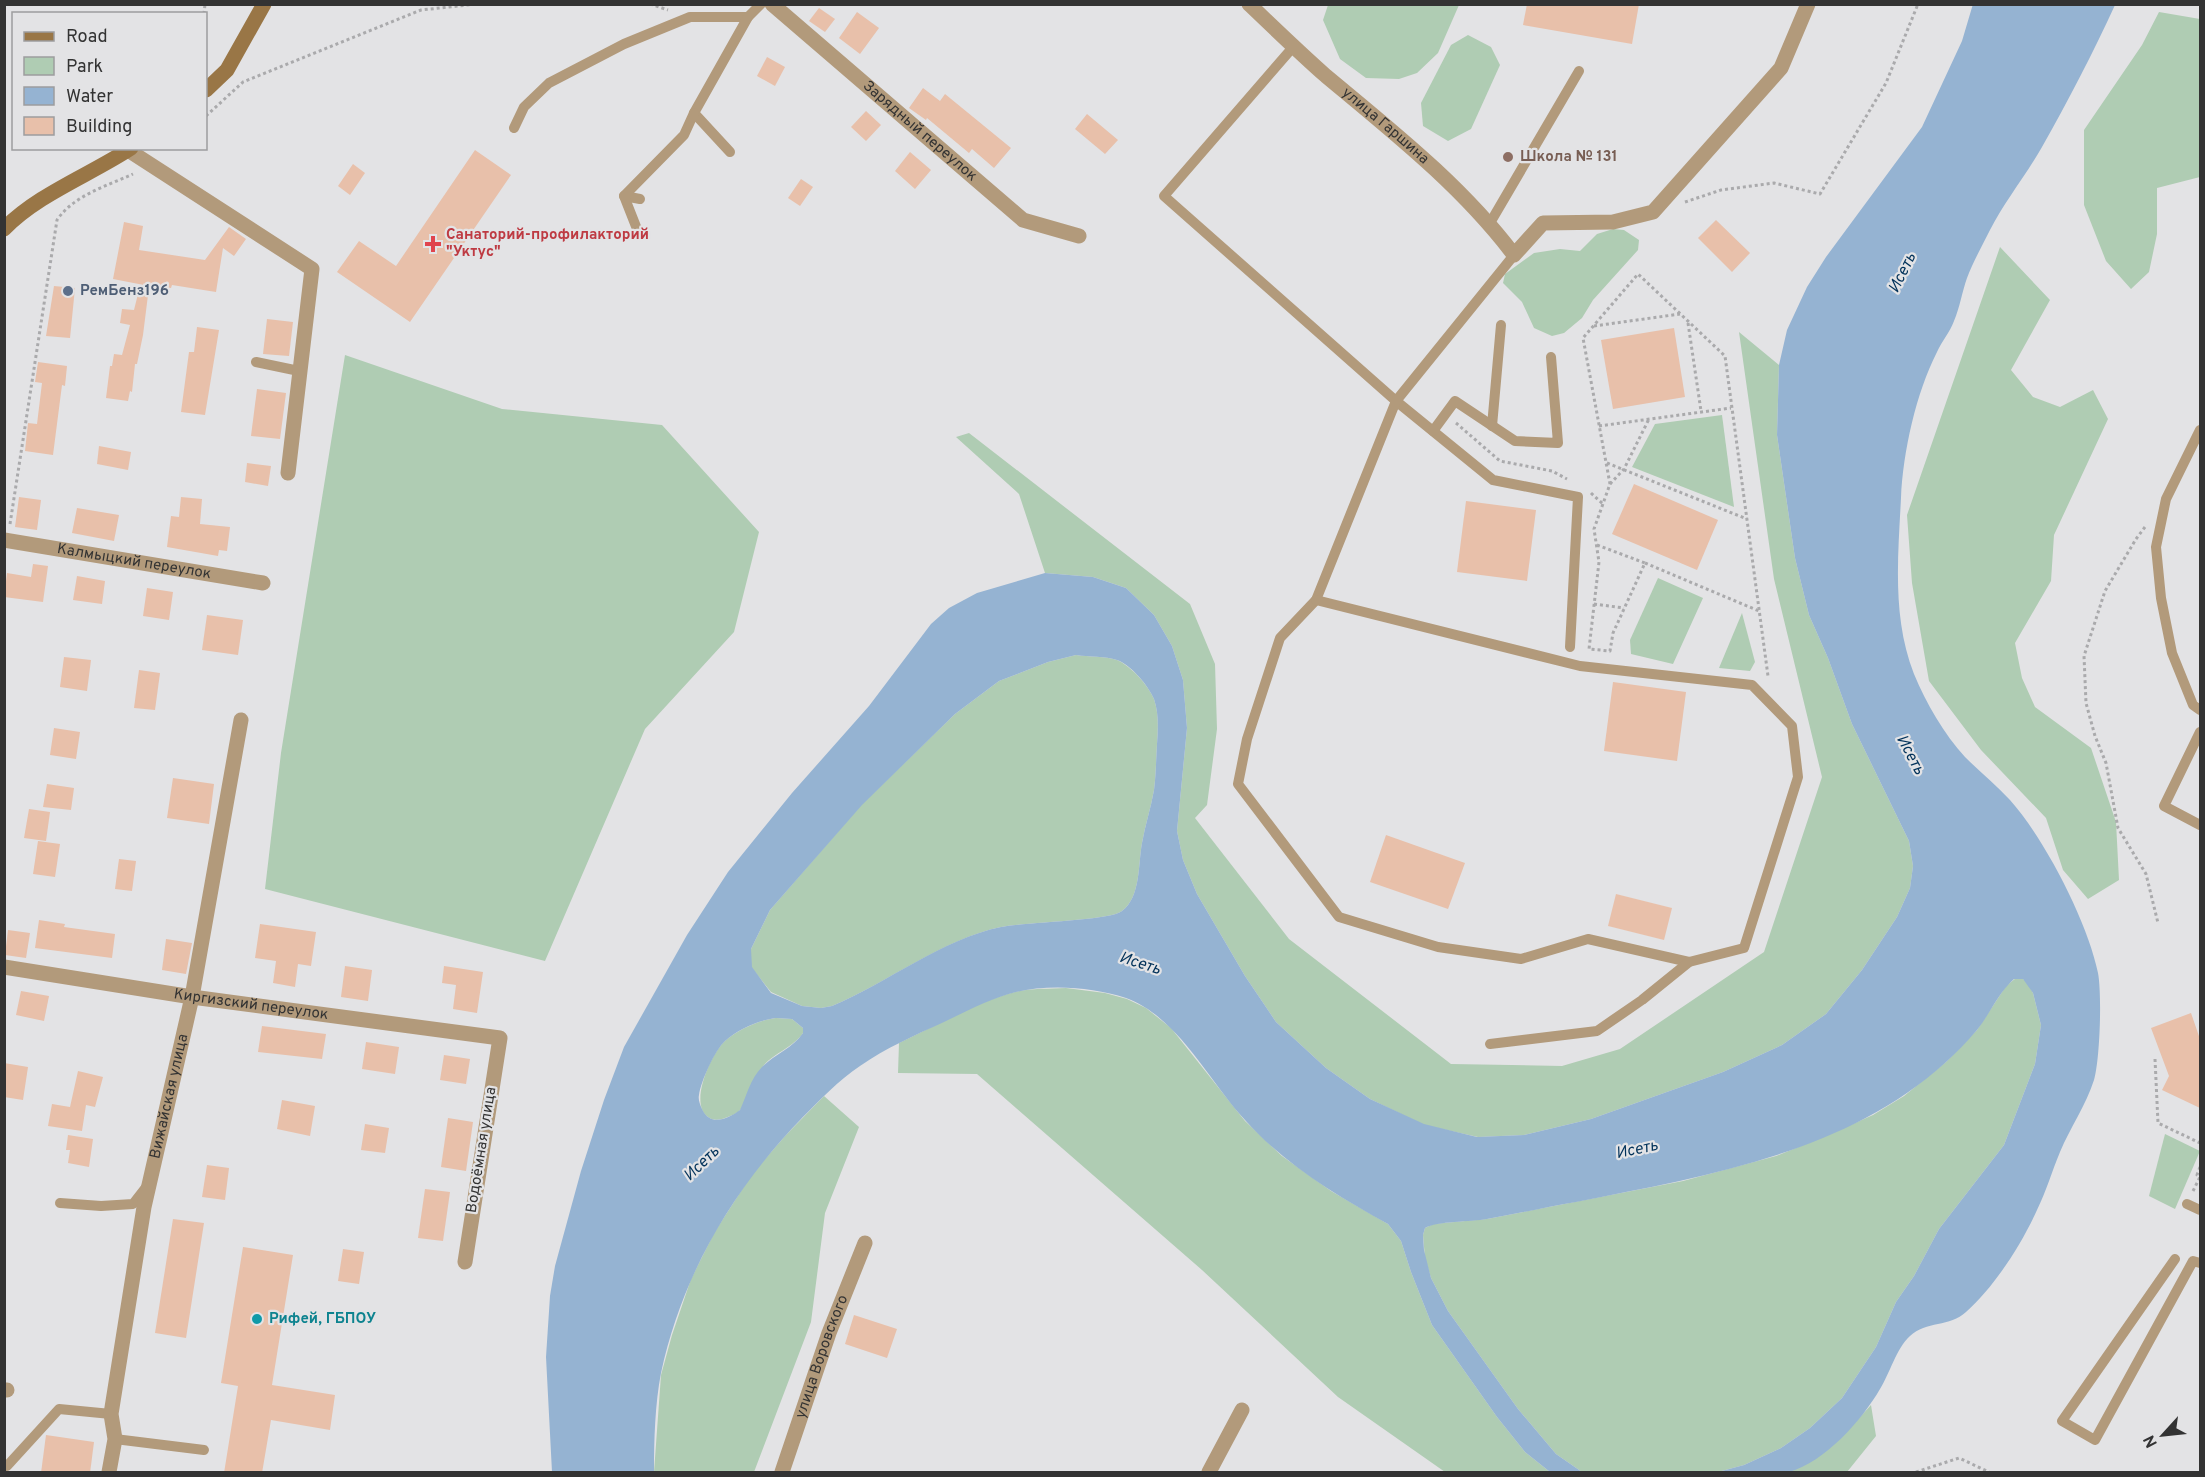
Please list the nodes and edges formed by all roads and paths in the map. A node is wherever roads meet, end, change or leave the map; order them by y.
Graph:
1 (264, 4) edge
2 (477, 4) edge
3 (761, 4) edge
4 (772, 4) edge
5 (1249, 4) edge
6 (1808, 4) edge
7 (1918, 4) edge
8 (748, 17) junction
9 (1294, 46) junction
10 (1578, 71) dead end
11 (207, 89) edge
12 (694, 113) junction
13 (207, 115) edge
14 (514, 128) dead end
15 (127, 150) edge
16 (130, 150) edge
17 (730, 152) dead end
18 (149, 164) junction
19 (624, 196) junction
20 (640, 198) dead end
21 (1653, 212) junction
22 (1490, 223) junction
23 (4, 229) edge
24 (637, 230) dead end
25 (1079, 236) dead end
26 (1514, 255) junction
27 (1680, 314) junction
28 (1687, 321) junction
29 (1501, 325) dead end
30 (1593, 327) junction
31 (1551, 357) dead end
32 (256, 362) dead end
33 (299, 371) junction
34 (1396, 401) junction
35 (1732, 408) junction
36 (1701, 412) junction
37 (1445, 414) junction
38 (1649, 419) junction
39 (1492, 426) junction
40 (1599, 426) junction
41 (2200, 430) edge
42 (1433, 431) junction
43 (1606, 462) junction
44 (1624, 470) junction
45 (288, 473) dead end
46 (1570, 481) dead end
47 (1610, 484) junction
48 (1589, 491) dead end
49 (2165, 503) junction
50 (1603, 504) junction
51 (1747, 519) junction
52 (6, 540) edge
53 (1597, 545) junction
54 (1645, 563) junction
55 (263, 583) dead end
56 (1316, 600) junction
57 (1594, 604) junction
58 (1624, 608) junction
59 (1760, 611) junction
60 (1569, 647) dead end
61 (1768, 676) dead end
62 (2200, 710) edge
63 (241, 720) dead end
64 (2200, 732) edge
65 (2200, 825) edge
66 (2158, 923) dead end
67 (1689, 962) junction
68 (4, 967) edge
69 (192, 997) junction
70 (500, 1038) joint
71 (1490, 1044) dead end
72 (2155, 1059) dead end
73 (2200, 1143) edge
74 (2200, 1167) edge
75 (2200, 1177) edge
76 (149, 1184) junction
77 (60, 1203) dead end
78 (2187, 1204) dead end
79 (2200, 1210) edge
80 (865, 1243) dead end
81 (2175, 1259) dead end
82 (465, 1262) dead end
83 (2200, 1263) edge
84 (1242, 1410) dead end
85 (111, 1414) junction
86 (115, 1439) junction
87 (204, 1450) dead end
88 (4, 1466) edge
89 (109, 1473) edge
90 (782, 1473) edge
91 (1209, 1473) edge
92 (1916, 1473) edge
93 (1989, 1473) edge

1 - 11 street
2 - 13 path
3 - 8 lane
4 - 25 street, Зарядный переулок
5 - 9 street, улица Гаршина
6 - 21 street
7 - 21 path
8 - 12 lane
8 - 14 lane
9 - 22 street, улица Гаршина
9 - 34 lane
10 - 22 lane
12 - 17 lane
12 - 19 lane
15 - 23 street
16 - 18 street
18 - 33 street
18 - 52 path
19 - 20 lane
19 - 24 lane
21 - 26 street
22 - 26 street, улица Гаршина
26 - 34 lane
27 - 28 path
27 - 30 path
27 - 30 path
28 - 35 path
28 - 36 path
29 - 39 lane
30 - 40 path
31 - 39 lane
32 - 33 lane
33 - 45 street
34 - 42 lane
34 - 56 lane
35 - 36 path
35 - 51 path
36 - 38 path
37 - 39 lane
37 - 42 lane
37 - 46 path
38 - 40 path
38 - 44 path
40 - 43 path
41 - 49 lane
42 - 60 lane
43 - 44 path
43 - 47 path
44 - 47 path
44 - 51 path
47 - 50 path
48 - 50 path
49 - 62 lane
49 - 66 path
50 - 53 path
51 - 59 path
52 - 55 street, Калмыцкий переулок
53 - 54 path
53 - 57 path
54 - 58 path
54 - 59 path
56 - 67 lane
56 - 67 lane
57 - 58 path
57 - 58 path
59 - 61 path
63 - 69 street, Вижайская улица
64 - 65 lane
67 - 71 lane
68 - 69 street, Киргизский переулок
69 - 70 street, Киргизский переулок
69 - 76 street, Вижайская улица
70 - 82 street, Водоёмная улица
72 - 73 path
74 - 75 path
76 - 77 lane
76 - 85 street, Вижайская улица
78 - 79 lane
80 - 90 street, улица Воровского
81 - 83 lane
84 - 91 street
85 - 86 street, Вижайская улица
85 - 88 lane
86 - 87 lane
86 - 89 street, Вижайская улица
92 - 93 path

